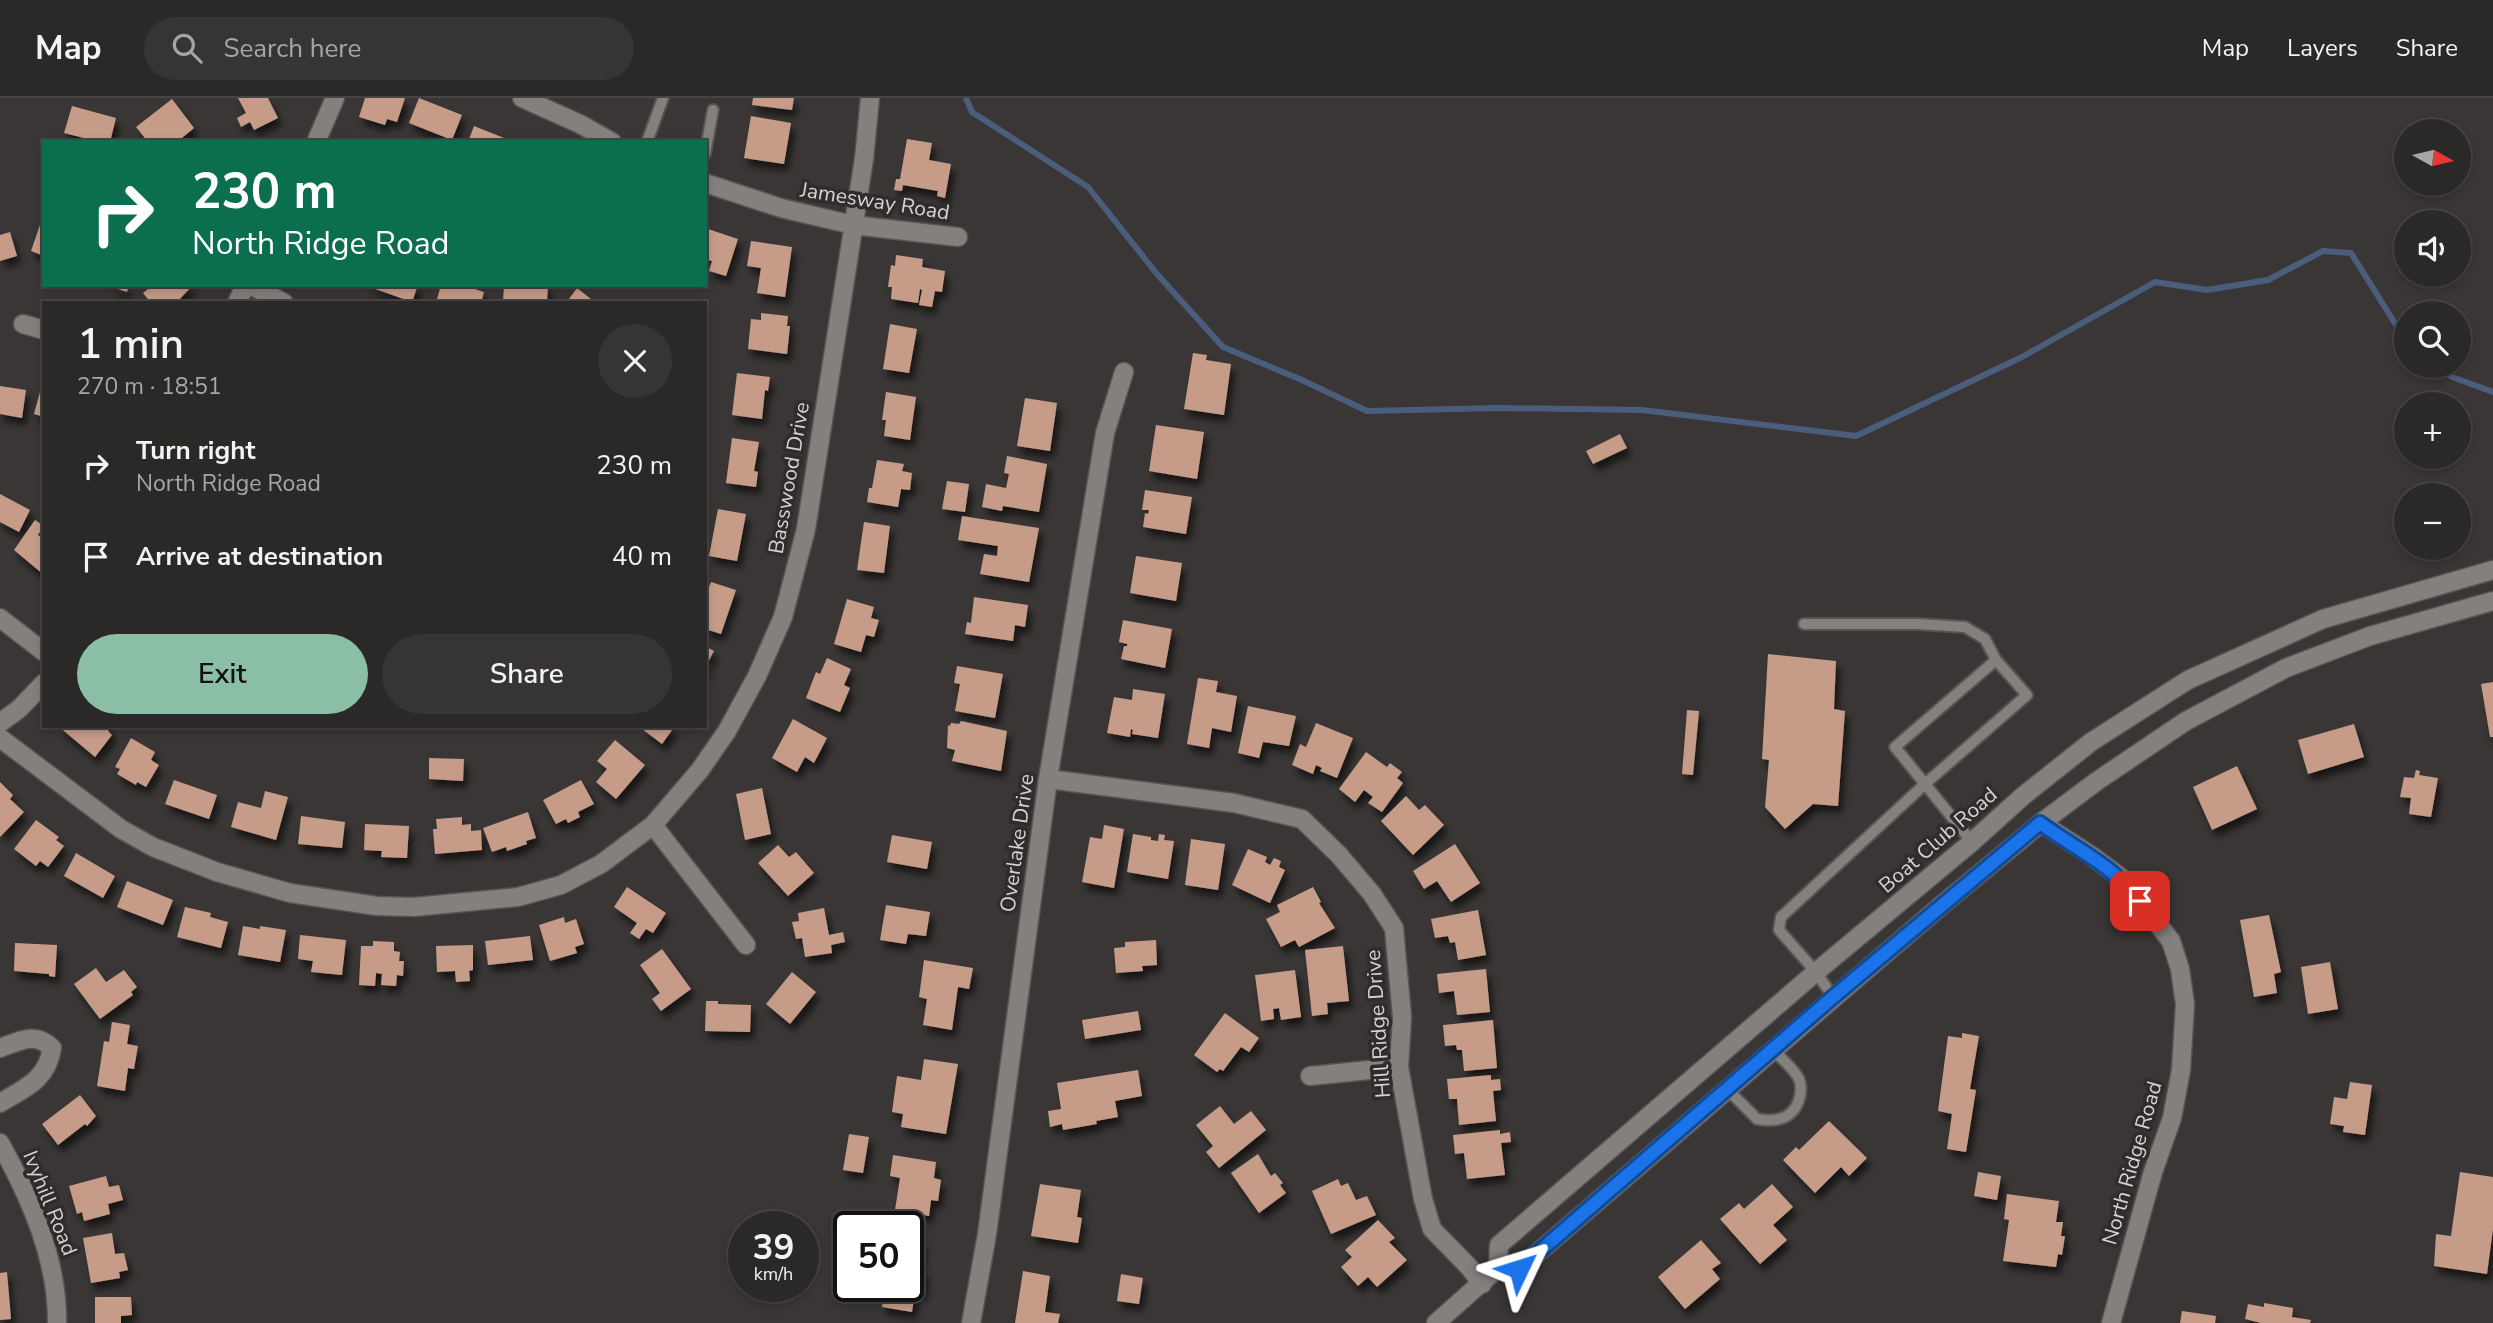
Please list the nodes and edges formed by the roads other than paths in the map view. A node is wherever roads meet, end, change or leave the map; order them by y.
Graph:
1 (335, 98) edge
2 (522, 98) edge
3 (663, 98) edge
4 (870, 98) edge
5 (713, 110) dead end
6 (317, 140) edge
7 (608, 140) edge
8 (648, 140) edge
9 (707, 143) edge
10 (707, 184) edge
11 (853, 225) junction
12 (958, 237) dead end
13 (254, 287) edge
14 (280, 301) edge
15 (23, 324) dead end
16 (42, 329) edge
17 (1124, 372) dead end
18 (2493, 570) edge
19 (2493, 601) edge
20 (0, 618) edge
21 (1804, 624) dead end
22 (42, 650) edge
23 (1996, 660) junction
24 (42, 686) edge
25 (0, 723) edge
26 (0, 738) edge
27 (1048, 779) junction
28 (1926, 783) junction
29 (2040, 823) junction
30 (653, 825) junction
31 (1972, 842) junction
32 (746, 945) dead end
33 (1816, 972) junction
34 (1833, 997) junction
35 (0, 1048) edge
36 (1773, 1049) junction
37 (1399, 1067) junction
38 (1310, 1076) dead end
39 (1727, 1089) junction
40 (0, 1103) edge
41 (0, 1143) edge
42 (1499, 1268) junction
43 (1482, 1284) junction
44 (57, 1323) edge
45 (971, 1323) edge
46 (1436, 1323) edge
47 (2111, 1323) edge

1 - 6 street
2 - 7 street
3 - 8 lane
4 - 11 street, Basswood Drive
5 - 9 lane
10 - 11 street, Jamesway Road
11 - 12 street, Jamesway Road
11 - 30 street, Basswood Drive
13 - 14 street
15 - 16 street
17 - 27 street, Overlake Drive
18 - 31 street, Boat Club Road
19 - 29 street
20 - 22 street
21 - 23 lane
23 - 28 lane
23 - 28 lane
24 - 25 street
26 - 30 street, Basswood Drive
27 - 37 street, Hill Ridge Drive
27 - 45 street, Overlake Drive
28 - 31 lane
28 - 33 lane
29 - 34 street
29 - 47 street, North Ridge Road
30 - 32 street
31 - 33 street, Boat Club Road
33 - 34 lane
33 - 42 street, Boat Club Road
34 - 36 street
35 - 40 street
36 - 39 street
36 - 39 lane
37 - 38 street
37 - 43 street, Hill Ridge Drive
39 - 42 street
41 - 44 street, Ivyhill Road
42 - 43 street
43 - 46 street

